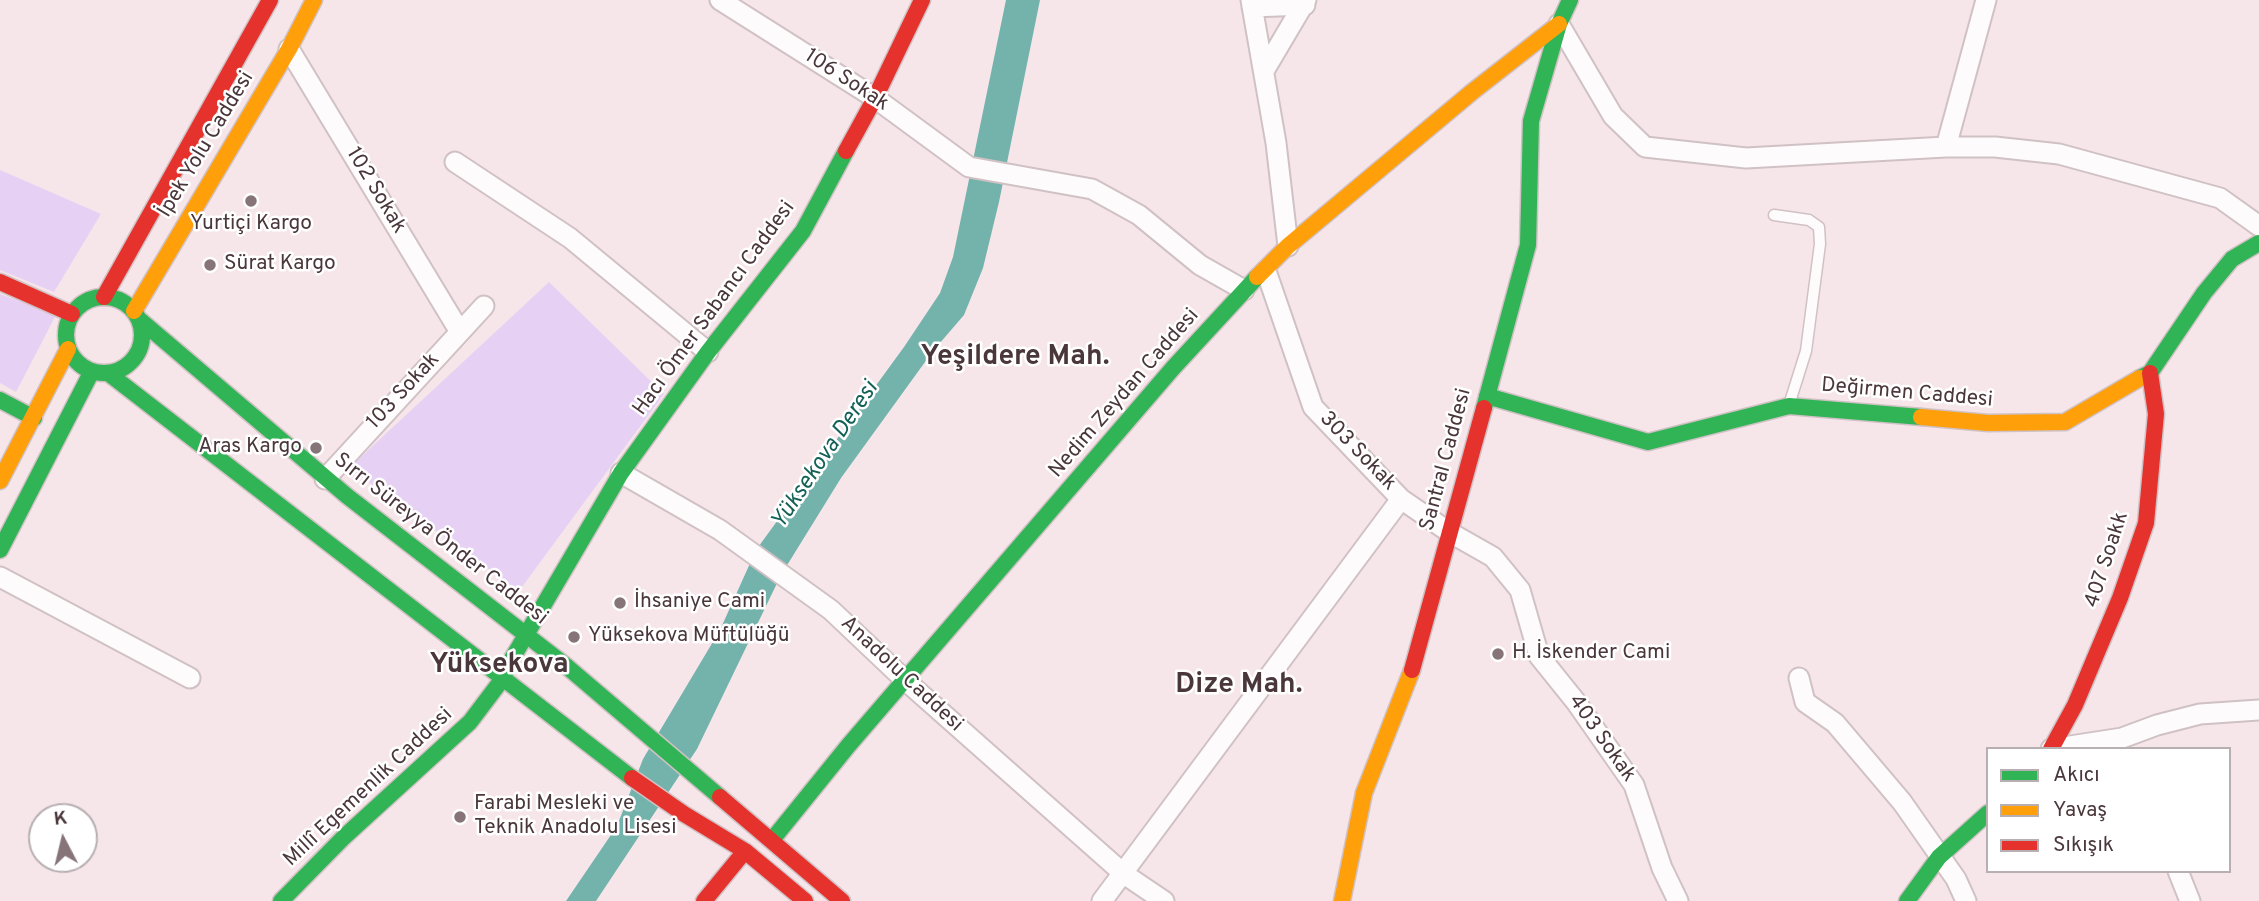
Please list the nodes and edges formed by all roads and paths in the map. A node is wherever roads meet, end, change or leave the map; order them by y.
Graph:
1 (270, 0) edge
2 (314, 0) edge
3 (720, 0) edge
4 (922, 0) edge
5 (1570, 0) edge
6 (1986, 0) edge
7 (1251, 3) edge
8 (1306, 3) edge
9 (1559, 24) junction
10 (289, 49) junction
11 (1264, 71) junction
12 (876, 99) junction
13 (1946, 147) junction
14 (455, 162) dead end
15 (1774, 215) dead end
16 (2259, 226) edge
17 (2259, 243) edge
18 (1288, 246) junction
19 (1266, 271) junction
20 (0, 282) edge
21 (1244, 290) junction
22 (104, 297) junction
23 (484, 306) dead end
24 (72, 314) junction
25 (137, 316) junction
26 (460, 332) junction
27 (68, 349) junction
28 (708, 352) junction
29 (100, 372) junction
30 (2150, 373) junction
31 (1487, 396) junction
32 (0, 400) edge
33 (1789, 406) junction
34 (34, 418) junction
35 (621, 473) junction
36 (325, 479) junction
37 (0, 481) edge
38 (1401, 499) junction
39 (1449, 533) junction
40 (0, 550) edge
41 (0, 577) edge
42 (526, 634) junction
43 (505, 673) junction
44 (190, 678) dead end
45 (1798, 678) dead end
46 (906, 681) junction
47 (2259, 710) edge
48 (2124, 743) edge
49 (2052, 747) edge
50 (2075, 747) edge
51 (1986, 815) edge
52 (772, 840) junction
53 (745, 851) junction
54 (1939, 857) junction
55 (2179, 873) edge
56 (1124, 874) junction
57 (281, 901) edge
58 (705, 901) edge
59 (805, 901) edge
60 (842, 901) edge
61 (1102, 901) edge
62 (1164, 901) edge
63 (1342, 901) edge
64 (1678, 901) edge
65 (1907, 901) edge
66 (1966, 901) edge
67 (2190, 901) edge

1 - 22 main road, İpek Yolu Caddesi
2 - 10 main road, İpek Yolu Caddesi
3 - 12 street, 106 Sokak
4 - 12 main road, Hacı Ömer Sabancı Caddesi
5 - 9 main road, Santral Caddesi
6 - 13 street
7 - 8 street
7 - 11 street
8 - 11 street
9 - 13 street
9 - 18 main road, Nedim Zeydan Caddesi
9 - 31 main road, Santral Caddesi
10 - 25 main road, İpek Yolu Caddesi
10 - 26 street, 102 Sokak
11 - 18 street
12 - 21 street, 106 Sokak
12 - 28 main road, Hacı Ömer Sabancı Caddesi
13 - 16 street
14 - 28 street
15 - 33 lane
17 - 30 main road, Değirmen Caddesi
18 - 19 main road, Nedim Zeydan Caddesi
19 - 21 main road, Nedim Zeydan Caddesi
19 - 38 street, 303 Sokak
20 - 24 main road
21 - 46 main road, Nedim Zeydan Caddesi
22 - 24 main road
22 - 25 main road
23 - 26 street, 103 Sokak
24 - 27 main road
25 - 29 main road, İpek Yolu Caddesi
25 - 36 main road, Sırrı Süreyya Önder Caddesi
26 - 36 street, 103 Sokak
27 - 29 main road
27 - 34 main road
28 - 35 main road, Hacı Ömer Sabancı Caddesi
29 - 40 main road
29 - 43 main road
30 - 33 main road, Değirmen Caddesi
30 - 49 main road, 407 Soakk
31 - 33 main road, Değirmen Caddesi
31 - 39 main road, Santral Caddesi
32 - 34 main road
34 - 37 main road
35 - 42 main road, Hacı Ömer Sabancı Caddesi
35 - 46 street, Anadolu Caddesi
36 - 42 main road, Sırrı Süreyya Önder Caddesi
38 - 39 street, 303 Sokak
38 - 56 street
39 - 63 main road, Santral Caddesi
39 - 64 street, 403 Sokak
41 - 44 street
42 - 43 main road, Millî Egemenlik Caddesi
42 - 52 main road, Sırrı Süreyya Önder Caddesi
43 - 53 main road
43 - 57 main road, Millî Egemenlik Caddesi
45 - 54 street
46 - 52 main road, Nedim Zeydan Caddesi
46 - 56 street, Anadolu Caddesi
47 - 48 street
48 - 50 street
51 - 54 main road
52 - 60 main road, Sırrı Süreyya Önder Caddesi
53 - 58 main road
53 - 59 main road
54 - 65 main road
54 - 66 street
55 - 67 street
56 - 61 street
56 - 62 street, Anadolu Caddesi

